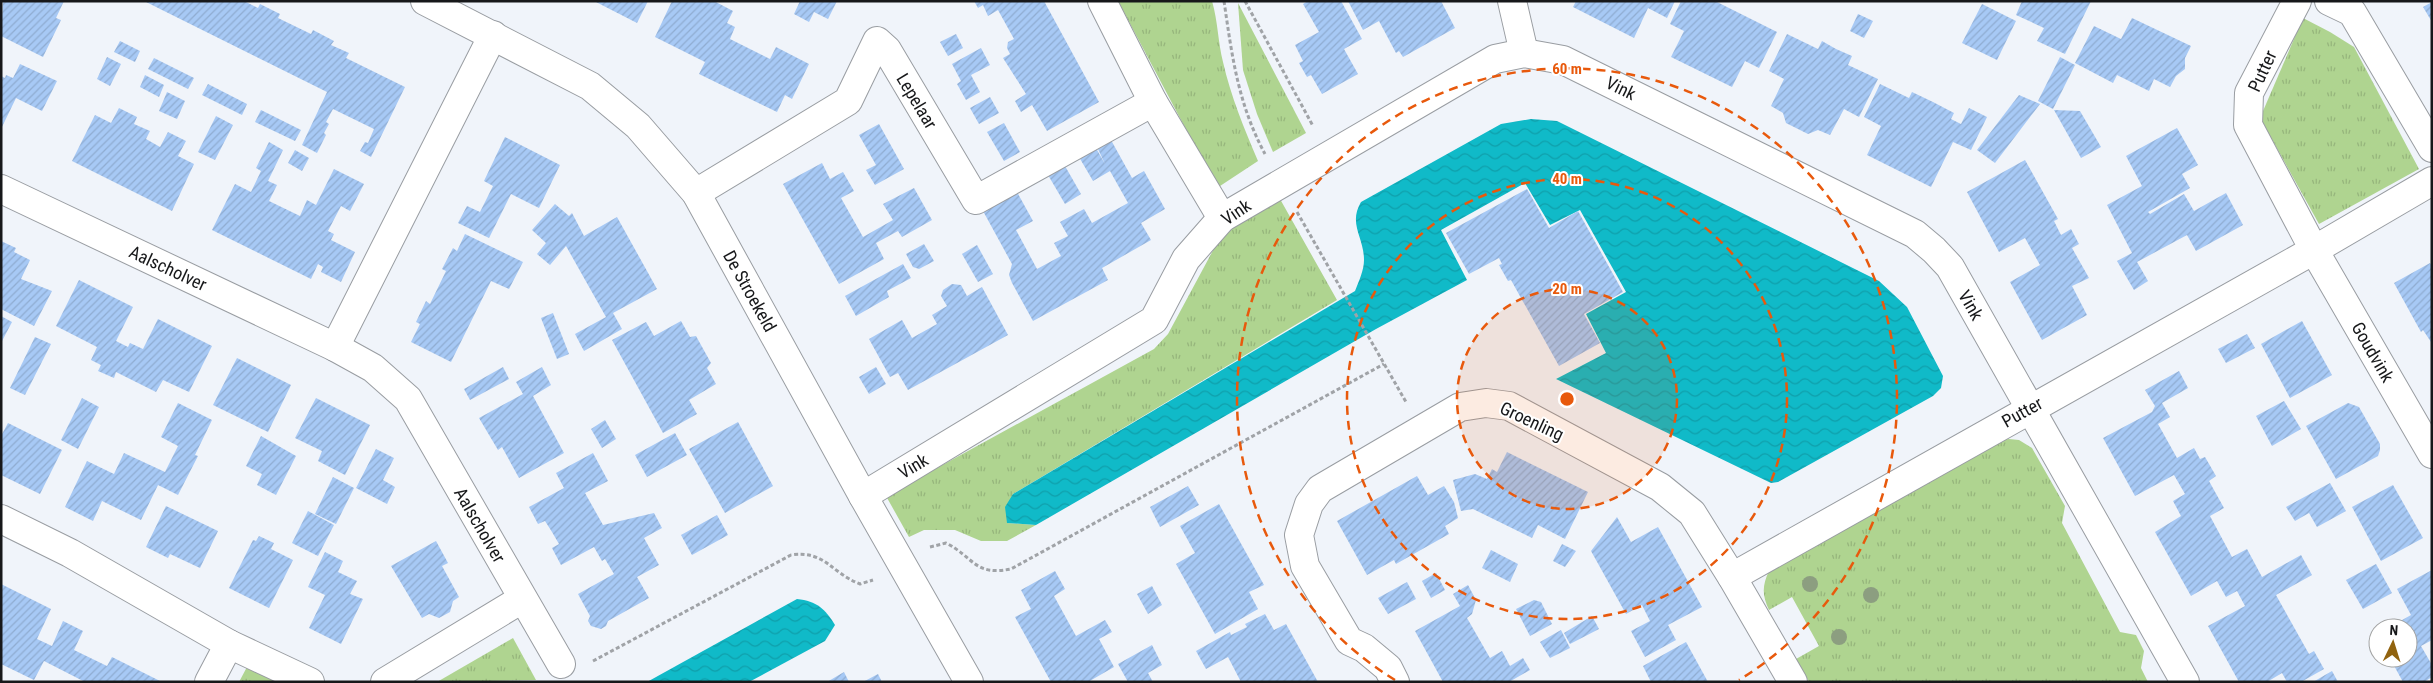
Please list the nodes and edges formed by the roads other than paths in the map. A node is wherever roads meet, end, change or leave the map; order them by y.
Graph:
1 (425, 1) edge
2 (1102, 1) edge
3 (1512, 1) edge
4 (2297, 1) edge
5 (2329, 1) edge
6 (494, 35) junction
7 (1524, 53) junction
8 (1153, 102) junction
9 (2432, 148) edge
10 (2432, 181) edge
11 (1, 189) edge
12 (696, 193) junction
13 (1222, 218) junction
14 (2314, 250) junction
15 (334, 347) junction
16 (2030, 408) junction
17 (2432, 454) edge
18 (863, 496) junction
19 (1, 518) edge
20 (1732, 576) junction
21 (522, 599) junction
22 (229, 644) junction
23 (573, 665) road end
24 (209, 682) edge
25 (310, 682) edge
26 (385, 682) edge
27 (969, 682) edge
28 (1395, 682) edge
29 (1793, 682) edge
30 (2185, 682) edge

1 - 6 street, De Stroekeld
2 - 8 street
3 - 7 street
4 - 14 street, Putter
5 - 9 street
6 - 12 street, De Stroekeld
6 - 15 street
7 - 13 street, Vink
7 - 16 street, Vink
8 - 12 street, Lepelaar
8 - 13 street
10 - 14 street, Putter
11 - 15 street, Aalscholver
12 - 18 street, De Stroekeld
13 - 18 street, Vink
14 - 16 street, Putter
14 - 17 street, Goudvink
15 - 21 street, Aalscholver
16 - 20 street, Putter
16 - 30 street, Vink
18 - 27 street, De Stroekeld
19 - 22 street
20 - 28 street, Groenling
20 - 29 street, Groenling
21 - 23 street, Aalscholver
21 - 26 street
22 - 24 street
22 - 25 street

